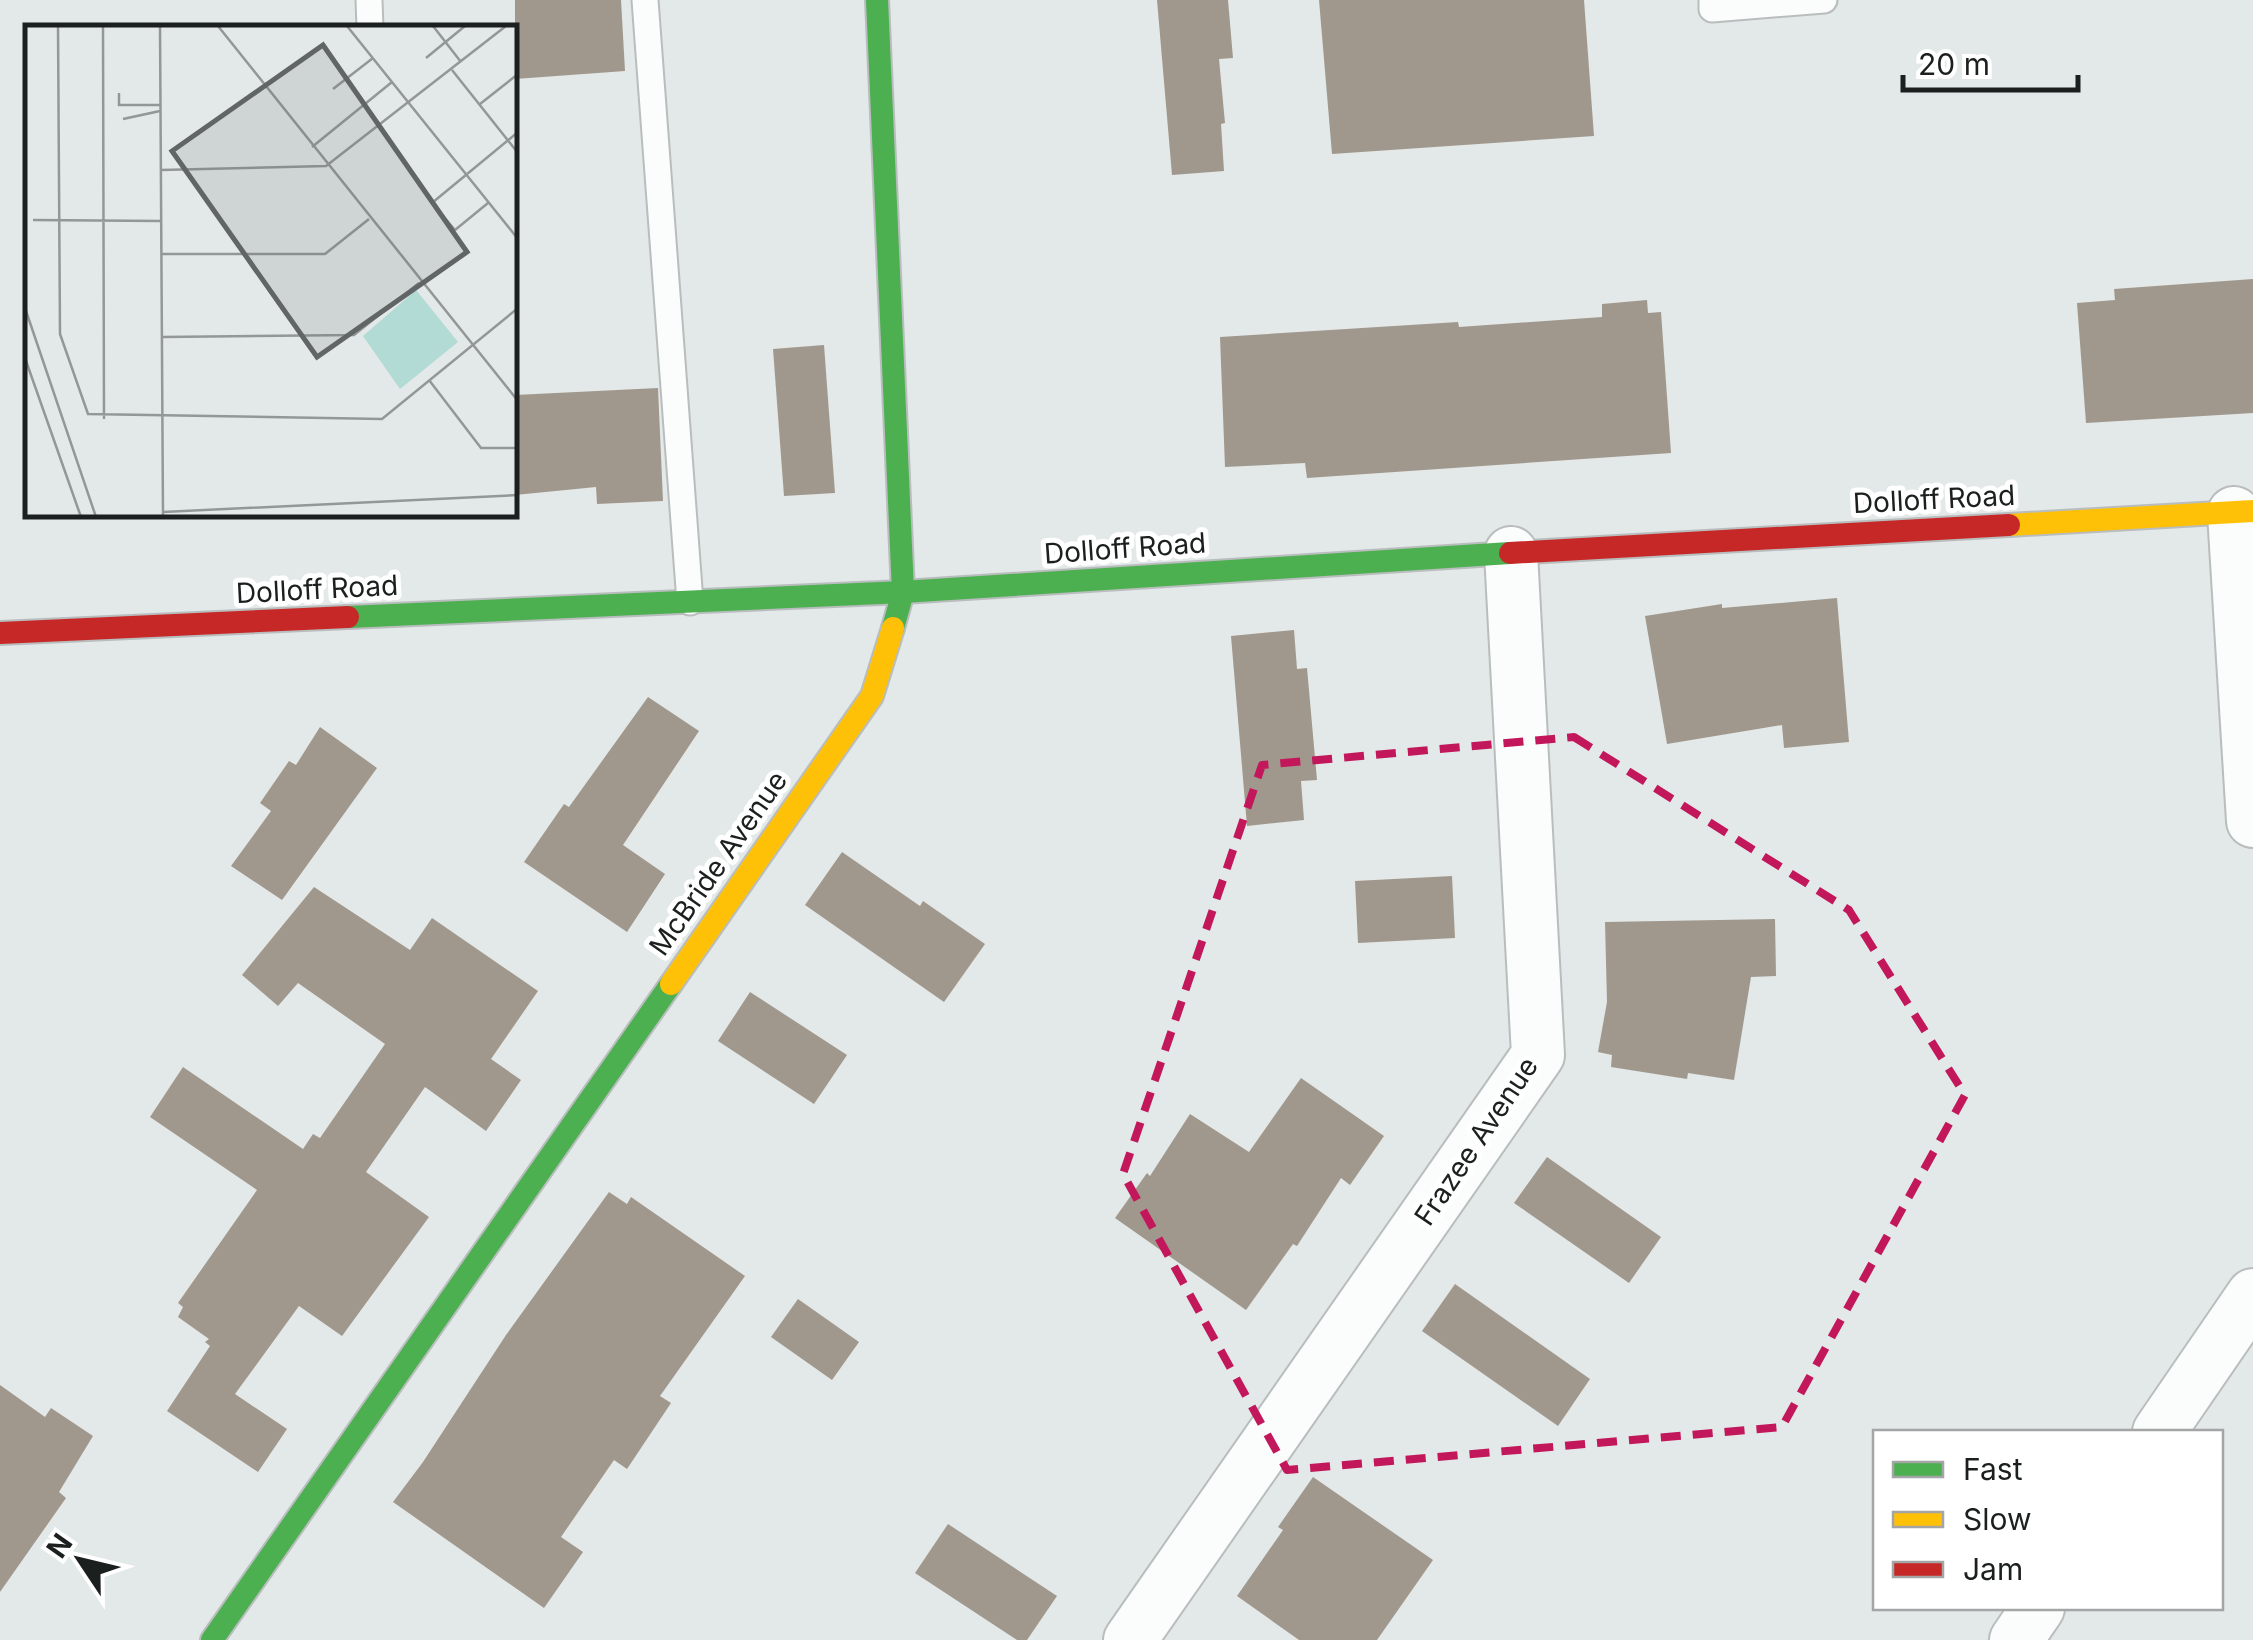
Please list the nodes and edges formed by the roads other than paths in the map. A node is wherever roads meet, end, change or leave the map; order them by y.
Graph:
1 (368, 0) edge
2 (645, 0) edge
3 (877, 0) edge
4 (1712, 0) edge
5 (1824, 0) edge
6 (370, 25) edge
7 (2244, 512) edge
8 (1511, 553) junction
9 (904, 592) junction
10 (690, 602) junction
11 (0, 633) edge
12 (2253, 821) edge
13 (2253, 1296) edge
14 (2159, 1430) edge
15 (2037, 1610) edge
16 (212, 1640) edge
17 (1130, 1640) edge
18 (2016, 1640) edge

1 - 6 lane
2 - 10 lane
3 - 9 street, McBride Avenue
4 - 5 lane
7 - 8 street, Dolloff Road
7 - 12 street
8 - 9 street, Dolloff Road
8 - 17 street, Frazee Avenue
9 - 10 street, Dolloff Road
9 - 16 street, McBride Avenue
10 - 11 street, Dolloff Road
13 - 14 street
15 - 18 street

